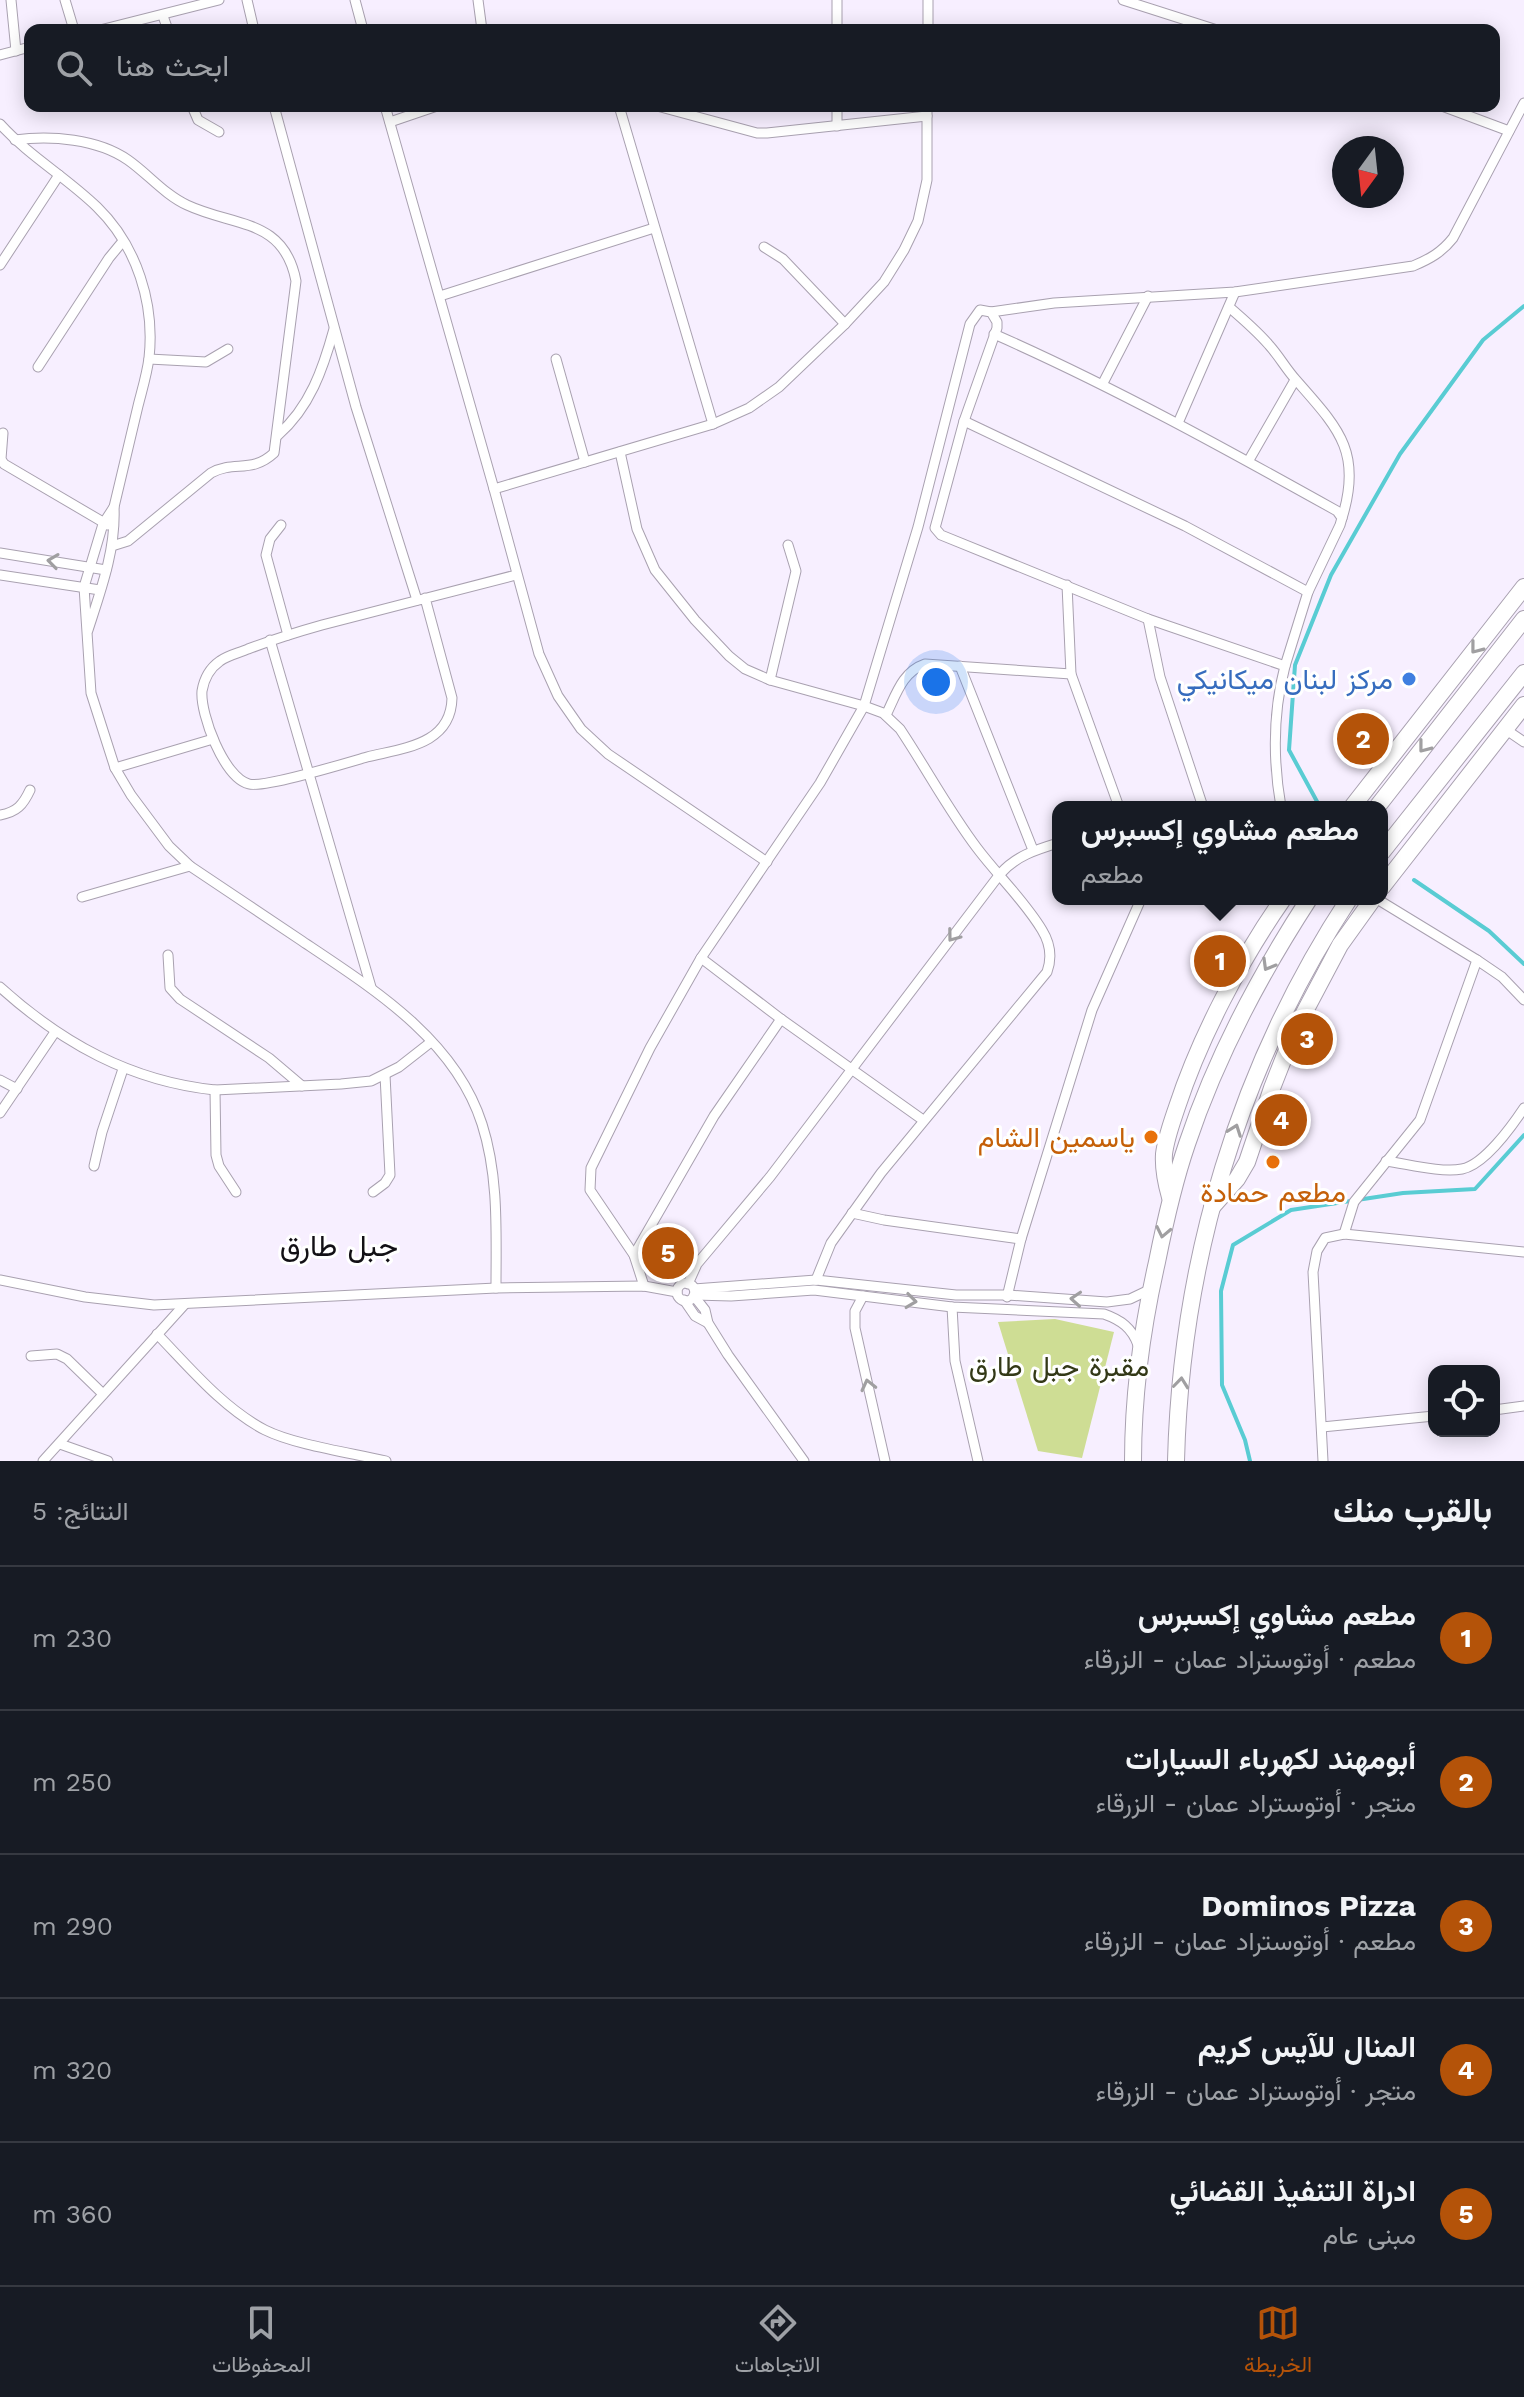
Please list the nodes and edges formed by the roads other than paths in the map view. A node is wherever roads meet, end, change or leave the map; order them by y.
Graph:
1 (11, 0) edge
2 (65, 0) edge
3 (219, 0) edge
4 (247, 0) edge
5 (355, 0) edge
6 (478, 0) edge
7 (837, 0) edge
8 (928, 0) edge
9 (1123, 0) edge
10 (1151, 4) edge
11 (163, 16) junction
12 (72, 24) edge
13 (127, 24) edge
14 (166, 24) edge
15 (253, 24) edge
16 (361, 24) edge
17 (481, 24) edge
18 (837, 24) edge
19 (928, 24) edge
20 (1202, 24) edge
21 (24, 49) edge
22 (16, 51) junction
23 (0, 55) edge
24 (1524, 103) edge
25 (195, 112) edge
26 (276, 112) edge
27 (387, 112) edge
28 (419, 112) edge
29 (621, 112) edge
30 (679, 112) edge
31 (837, 112) edge
32 (921, 112) edge
33 (927, 112) edge
34 (1458, 112) edge
35 (390, 122) junction
36 (0, 124) edge
37 (837, 126) junction
38 (1509, 131) junction
39 (219, 132) dead end
40 (15, 140) junction
41 (59, 175) junction
42 (654, 228) junction
43 (123, 241) junction
44 (764, 247) dead end
45 (0, 265) edge
46 (1235, 292) junction
47 (440, 296) junction
48 (1148, 296) junction
49 (1229, 307) junction
50 (991, 312) junction
51 (845, 324) junction
52 (334, 329) junction
53 (994, 334) junction
54 (228, 349) dead end
55 (149, 359) junction
56 (556, 359) dead end
57 (38, 367) dead end
58 (1295, 380) junction
59 (1103, 383) junction
60 (964, 421) junction
61 (1178, 423) junction
62 (713, 424) junction
63 (3, 433) dead end
64 (278, 435) junction
65 (620, 452) junction
66 (1249, 460) junction
67 (585, 462) junction
68 (494, 489) junction
69 (114, 507) junction
70 (1342, 518) junction
71 (103, 524) junction
72 (281, 525) dead end
73 (115, 527) junction
74 (788, 545) dead end
75 (112, 546) junction
76 (0, 553) edge
77 (89, 566) junction
78 (106, 570) junction
79 (0, 575) edge
80 (516, 575) junction
81 (1067, 585) junction
82 (84, 587) junction
83 (1524, 587) edge
84 (100, 590) junction
85 (1308, 592) junction
86 (421, 599) junction
87 (1148, 619) junction
88 (1524, 619) edge
89 (288, 635) junction
90 (86, 637) junction
91 (270, 640) junction
92 (960, 666) junction
93 (1285, 666) junction
94 (1524, 673) edge
95 (1071, 674) junction
96 (770, 680) junction
97 (1524, 705) edge
98 (864, 706) junction
99 (886, 715) junction
100 (1505, 729) junction
101 (213, 739) junction
102 (1524, 742) edge
103 (115, 768) junction
104 (310, 773) junction
105 (30, 790) dead end
106 (1117, 801) edge
107 (1201, 801) edge
108 (1280, 801) edge
109 (1357, 801) edge
110 (1382, 801) edge
111 (0, 815) edge
112 (1388, 844) edge
113 (1052, 845) edge
114 (1033, 850) junction
115 (767, 862) junction
116 (190, 866) junction
117 (1000, 874) junction
118 (1388, 879) edge
119 (82, 897) dead end
120 (1138, 905) edge
121 (1279, 905) edge
122 (1305, 905) edge
123 (1345, 905) edge
124 (1371, 905) edge
125 (1385, 905) edge
126 (168, 955) dead end
127 (701, 958) junction
128 (1477, 960) junction
129 (0, 987) edge
130 (371, 987) junction
131 (1524, 1000) edge
132 (1214, 1016) junction
133 (781, 1019) junction
134 (1236, 1026) junction
135 (55, 1032) junction
136 (431, 1042) junction
137 (1268, 1042) junction
138 (1286, 1051) junction
139 (123, 1069) junction
140 (852, 1069) junction
141 (385, 1075) junction
142 (0, 1080) edge
143 (302, 1086) junction
144 (17, 1089) junction
145 (215, 1090) junction
146 (1524, 1108) edge
147 (0, 1113) edge
148 (923, 1120) junction
149 (1386, 1161) junction
150 (94, 1166) dead end
151 (236, 1192) dead end
152 (373, 1192) dead end
153 (1170, 1200) junction
154 (1210, 1209) junction
155 (852, 1213) junction
156 (1344, 1234) junction
157 (1021, 1239) junction
158 (1524, 1252) edge
159 (634, 1255) junction
160 (0, 1280) edge
161 (816, 1280) junction
162 (644, 1286) junction
163 (496, 1288) junction
164 (1151, 1289) junction
165 (692, 1291) junction
166 (1008, 1295) junction
167 (680, 1296) junction
168 (863, 1296) junction
169 (185, 1304) junction
170 (952, 1307) junction
171 (1004, 1308) junction
172 (708, 1323) junction
173 (157, 1334) junction
174 (1140, 1349) junction
175 (31, 1356) dead end
176 (103, 1394) junction
177 (1524, 1406) edge
178 (1500, 1409) edge
179 (1428, 1417) edge
180 (1322, 1427) junction
181 (60, 1444) junction
182 (43, 1461) edge
183 (108, 1461) edge
184 (386, 1461) edge
185 (804, 1461) edge
186 (885, 1461) edge
187 (978, 1461) edge
188 (1133, 1461) edge
189 (1176, 1461) edge
190 (1323, 1461) edge

1 - 22 street
2 - 12 street
3 - 11 street
4 - 15 street
5 - 16 street
6 - 17 street
7 - 18 street
8 - 19 street
9 - 10 street
10 - 20 street
11 - 13 street
11 - 14 street
21 - 22 street
22 - 23 street
24 - 38 street
25 - 39 street
26 - 52 street
27 - 35 street
28 - 35 street
29 - 42 street
30 - 37 street
31 - 37 street
32 - 37 street
33 - 51 street
34 - 38 street
35 - 47 street
36 - 40 street
38 - 46 street
40 - 41 street
40 - 64 street
41 - 43 street
41 - 45 street
42 - 47 street
42 - 62 street
43 - 55 street
43 - 57 street
44 - 51 street
46 - 48 street
46 - 49 street
47 - 68 street
48 - 50 street
48 - 59 street
49 - 58 street
49 - 61 street
50 - 53 street
50 - 98 street
51 - 62 street
52 - 64 street
52 - 86 street
53 - 59 street
53 - 60 street
54 - 55 street
55 - 69 street
56 - 67 street
58 - 66 street
58 - 70 street
59 - 61 street
60 - 81 street
60 - 85 street
61 - 66 street
62 - 65 street
63 - 71 street
64 - 75 street
65 - 67 street
65 - 96 street
66 - 70 street
67 - 68 street
68 - 80 street
69 - 71 street
69 - 73 street
70 - 85 street
71 - 73 street
71 - 77 street
72 - 89 street
73 - 75 street
74 - 96 street
75 - 78 street
77 -> 76 street
77 - 78 street
77 - 82 street
78 - 84 street
79 - 82 street
80 - 86 street
80 - 115 street
81 - 87 street
81 - 95 street
82 - 84 street
82 - 90 street
83 -> 109 highway
84 - 90 street
85 - 93 street
86 - 89 street
86 - 104 street
87 - 93 street
87 - 107 street
88 -> 110 highway
89 - 91 street
90 - 103 street
91 - 101 street
91 - 104 street
92 - 95 street
92 - 99 street
92 - 114 street
93 - 108 street
94 - 112 highway
95 - 106 street
96 - 98 street
97 - 100 highway
98 - 99 street
98 - 115 street
99 - 117 street
100 - 102 street
100 - 118 highway
101 - 103 street
101 - 104 street
103 - 116 street
104 - 130 street
105 - 111 street
113 - 114 street
114 - 117 street
115 - 127 street
116 - 119 street
116 - 130 street
117 -> 140 street
117 - 148 street
120 - 157 street
121 - 132 highway
122 -> 134 highway
123 - 137 highway
124 - 138 highway
125 - 128 street
126 - 143 street
127 - 133 street
127 - 159 street
128 - 131 street
128 - 149 street
129 - 135 street
130 - 136 street
132 - 134 highway
132 - 153 highway
133 - 140 street
133 - 159 street
134 - 153 highway
135 - 139 street
135 - 144 street
136 - 141 street
136 - 163 street
137 - 138 highway
154 -> 137 highway
138 - 154 highway
139 - 145 street
139 - 150 street
140 - 148 street
140 - 165 street
141 - 143 street
141 - 152 street
142 - 144 street
143 - 145 street
144 - 147 street
145 - 151 street
146 - 149 street
148 - 155 street
149 - 156 street
153 -> 164 highway
189 -> 154 highway
155 - 157 street
155 - 161 street
156 - 158 street
156 - 180 street
157 - 166 street
159 - 162 street
160 - 169 street
161 - 165 street
161 - 166 street
162 - 163 street
162 - 167 street
163 - 169 street
164 -> 166 street
164 - 174 highway
165 - 167 street
165 - 167 street
165 - 168 street
165 - 172 street
166 - 171 street
167 - 172 street
168 -> 170 street
186 -> 168 street
169 - 173 street
170 - 171 street
170 - 187 street
171 - 174 street
172 - 185 street
173 - 176 street
173 - 184 street
174 - 188 highway
175 - 176 street
176 - 181 street
177 - 178 street
179 - 180 street
180 - 190 street
181 - 182 street
181 - 183 street

